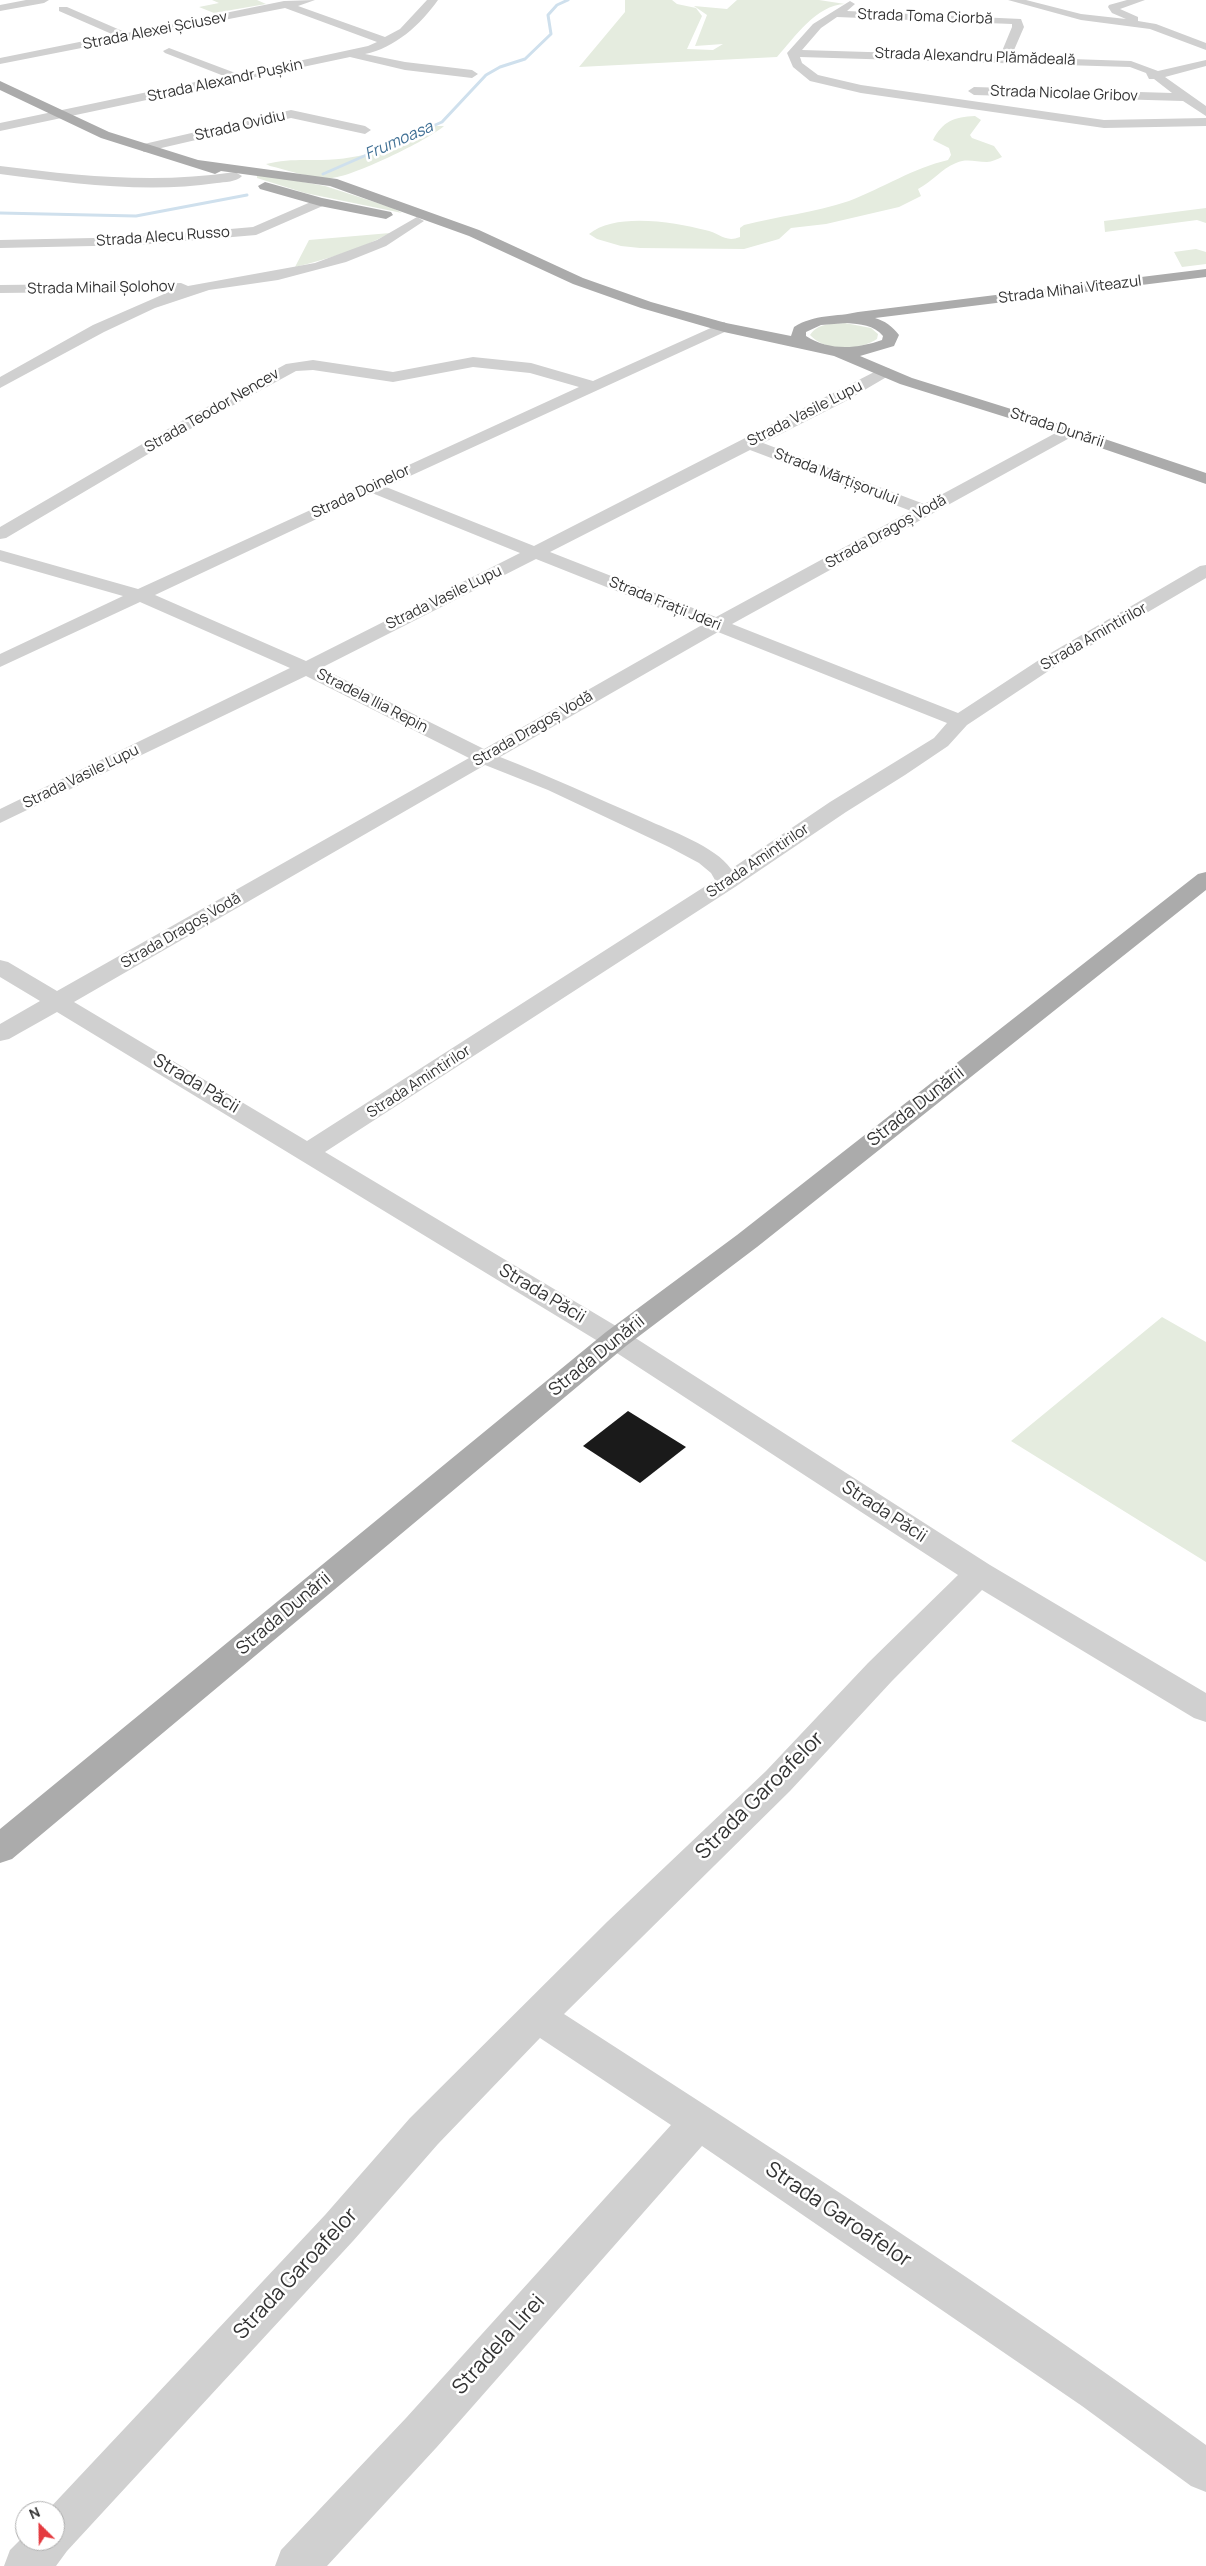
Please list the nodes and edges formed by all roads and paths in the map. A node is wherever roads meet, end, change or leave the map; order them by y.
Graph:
1 (44, 0) edge
2 (273, 0) edge
3 (310, 0) edge
4 (433, 0) edge
5 (1013, 0) edge
6 (1140, 0) edge
7 (884, 3) dead end
8 (850, 4) dead end
9 (288, 6) junction
10 (0, 8) edge
11 (63, 9) dead end
12 (836, 12) junction
13 (1152, 26) junction
14 (127, 37) junction
15 (388, 42) junction
16 (1206, 47) edge
17 (169, 51) dead end
18 (793, 53) junction
19 (350, 54) junction
20 (1005, 58) junction
21 (0, 61) edge
22 (1206, 63) edge
23 (472, 74) dead end
24 (1154, 76) junction
25 (239, 78) junction
26 (0, 85) edge
27 (1206, 96) edge
28 (1184, 97) junction
29 (924, 99) junction
30 (1206, 112) edge
31 (61, 115) junction
32 (1206, 122) edge
33 (0, 127) edge
34 (365, 130) dead end
35 (144, 148) junction
36 (199, 164) junction
37 (0, 170) edge
38 (259, 173) junction
39 (239, 177) junction
40 (320, 202) junction
41 (414, 215) junction
42 (0, 244) edge
43 (1206, 273) edge
44 (202, 286) junction
45 (0, 289) edge
46 (934, 306) junction
47 (681, 316) junction
48 (838, 318) junction
49 (770, 320) dead end
50 (821, 320) junction
51 (787, 321) dead end
52 (724, 327) junction
53 (886, 328) junction
54 (803, 343) junction
55 (882, 347) junction
56 (838, 352) junction
57 (884, 372) junction
58 (906, 381) junction
59 (0, 382) edge
60 (591, 385) junction
61 (1069, 432) junction
62 (747, 444) junction
63 (1206, 479) edge
64 (371, 487) junction
65 (926, 511) junction
66 (0, 534) edge
67 (536, 553) junction
68 (0, 555) edge
69 (1206, 570) edge
70 (142, 596) junction
71 (716, 624) junction
72 (0, 661) edge
73 (306, 668) junction
74 (960, 721) junction
75 (484, 757) junction
76 (0, 817) edge
77 (1206, 880) edge
78 (727, 882) junction
79 (0, 967) edge
80 (57, 1002) junction
81 (0, 1034) edge
82 (309, 1151) junction
83 (616, 1339) junction
84 (979, 1573) junction
85 (1206, 1709) edge
86 (0, 1849) edge
87 (537, 2016) junction
88 (700, 2122) junction
89 (1206, 2471) edge
90 (65, 2523) edge
91 (40, 2551) edge
92 (26, 2566) edge
93 (297, 2566) edge

1 - 10 street
2 - 9 street
3 - 9 street, Strada Alexei Șciusev
4 - 15 street, Strada Alexandr Pușkin
5 - 13 street
6 - 13 street
7 - 12 street
8 - 12 street
9 - 14 street, Strada Alexei Șciusev
9 - 15 street
11 - 14 street
12 - 18 street
12 - 20 street, Strada Toma Ciorbă
13 - 16 street
14 - 21 street, Strada Alexei Șciusev
15 - 19 street, Strada Alexandr Pușkin
17 - 25 street
18 - 20 street, Strada Alexandru Plămădeală
18 - 29 street
19 - 23 street
19 - 25 street, Strada Alexandr Pușkin
20 - 24 street, Strada Alexandru Plămădeală
22 - 24 street
24 - 28 street, Strada Alexandru Plămădeală
25 - 31 street, Strada Alexandr Pușkin
26 - 31 main road
27 - 28 street, Strada Nicolae Gribov
28 - 29 street, Strada Nicolae Gribov
28 - 30 street, Strada Alexandru Plămădeală
29 - 32 street
31 - 33 street, Strada Alexandr Pușkin
31 - 35 main road
34 - 35 street, Strada Ovidiu
35 - 36 main road
36 - 38 main road
36 - 39 main road
37 - 39 street
38 - 39 main road
38 - 41 main road
39 - 40 main road
40 - 41 main road
40 - 42 street, Strada Alecu Russo
41 - 44 street
41 - 47 main road
43 - 46 main road, Strada Mihai Viteazul
44 - 45 street, Strada Mihail Șolohov
44 - 59 street
46 - 48 main road, Strada Mihai Viteazul
46 - 53 main road, Strada Mihai Viteazul
47 - 49 main road
47 - 52 main road
48 - 50 main road
48 - 53 main road
50 - 51 main road
50 - 54 main road
52 - 54 main road
52 - 60 street, Strada Doinelor
53 - 55 main road
54 - 56 main road
55 - 56 main road
55 - 58 main road
56 - 57 main road, Strada Dunării
57 - 58 main road, Strada Dunării
57 - 62 street, Strada Vasile Lupu
58 - 61 main road, Strada Dunării
60 - 64 street, Strada Doinelor
60 - 66 street, Strada Teodor Nencev
61 - 63 main road, Strada Dunării
61 - 65 street, Strada Dragoș Vodă
62 - 65 street, Strada Mărțișorului
62 - 67 street, Strada Vasile Lupu
64 - 67 street, Strada Frații Jderi
64 - 70 street, Strada Doinelor
65 - 71 street, Strada Dragoș Vodă
67 - 71 street, Strada Frații Jderi
67 - 73 street, Strada Vasile Lupu
68 - 70 street, Stradela Ilia Repin
69 - 74 street, Strada Amintirilor
70 - 72 street, Strada Doinelor
70 - 73 street, Stradela Ilia Repin
71 - 74 street, Strada Frații Jderi
71 - 75 street, Strada Dragoș Vodă
73 - 75 street, Stradela Ilia Repin
73 - 76 street, Strada Vasile Lupu
74 - 78 street, Strada Amintirilor
75 - 78 street, Stradela Ilia Repin
75 - 80 street, Strada Dragoș Vodă
77 - 83 main road, Strada Dunării
78 - 82 street, Strada Amintirilor
79 - 80 street, Strada Păcii
80 - 81 street, Strada Dragoș Vodă
80 - 82 street, Strada Păcii
82 - 83 street, Strada Păcii
83 - 84 street, Strada Păcii
83 - 86 main road, Strada Dunării
84 - 85 street, Strada Păcii
84 - 87 street, Strada Garoafelor
87 - 88 street, Strada Garoafelor
87 - 90 street, Strada Garoafelor
88 - 89 street, Strada Garoafelor
88 - 93 street, Stradela Lirei
91 - 92 street

